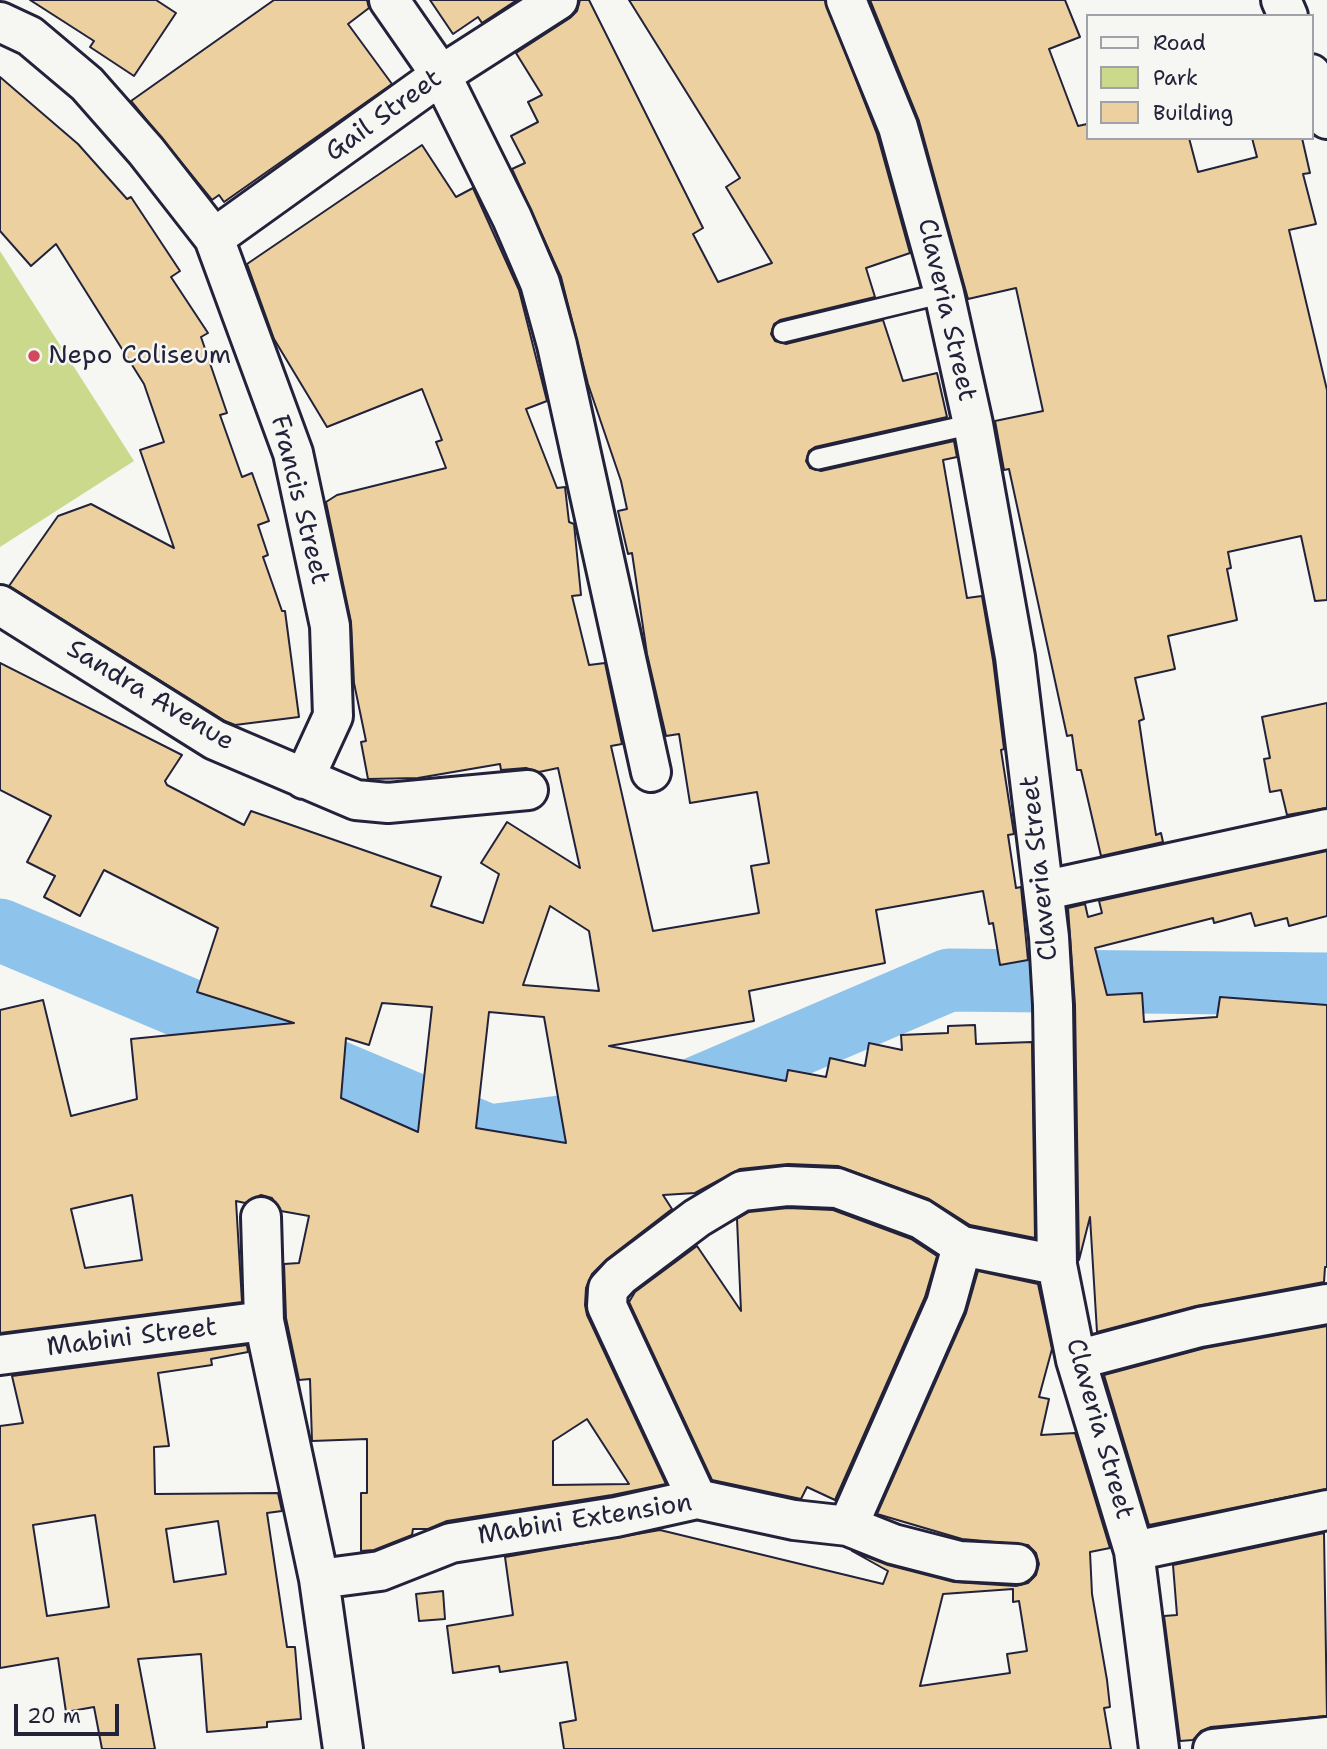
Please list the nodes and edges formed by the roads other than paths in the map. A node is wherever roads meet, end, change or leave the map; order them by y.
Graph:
1 (389, 0) edge
2 (558, 0) edge
3 (846, 0) edge
4 (0, 22) edge
5 (441, 75) junction
6 (214, 238) junction
7 (944, 293) junction
8 (783, 332) dead end
9 (973, 424) junction
10 (818, 459) dead end
11 (0, 605) edge
12 (652, 772) dead end
13 (304, 779) junction
14 (528, 790) dead end
15 (1327, 829) edge
16 (1046, 890) junction
17 (261, 1217) dead end
18 (962, 1246) junction
19 (1056, 1265) junction
20 (1327, 1304) edge
21 (264, 1321) junction
22 (0, 1355) edge
23 (1076, 1360) junction
24 (697, 1499) junction
25 (1327, 1510) edge
26 (848, 1526) junction
27 (1134, 1551) junction
28 (1017, 1564) dead end
29 (319, 1579) junction
30 (1327, 1737) edge
31 (343, 1749) edge
32 (1159, 1749) edge
33 (1213, 1749) edge

1 - 5 street
2 - 5 street, Gail Street
3 - 7 street, Claveria Street
4 - 6 street, Francis Street
5 - 6 street, Gail Street
5 - 12 street
6 - 13 street, Francis Street
7 - 8 lane
7 - 9 street, Claveria Street
9 - 10 lane
9 - 16 street, Claveria Street
11 - 13 street, Sandra Avenue
13 - 14 street, Sandra Avenue
15 - 16 street
16 - 19 street, Claveria Street
17 - 21 street
18 - 19 street
18 - 24 street
18 - 26 street
19 - 23 street, Claveria Street
20 - 23 street
21 - 22 street, Mabini Street
21 - 29 street
23 - 27 street, Claveria Street
24 - 26 street, Mabini Extension
24 - 29 street, Mabini Extension
25 - 27 street
26 - 28 street, Mabini Extension
27 - 32 street, Claveria Street
29 - 31 street
30 - 33 street

